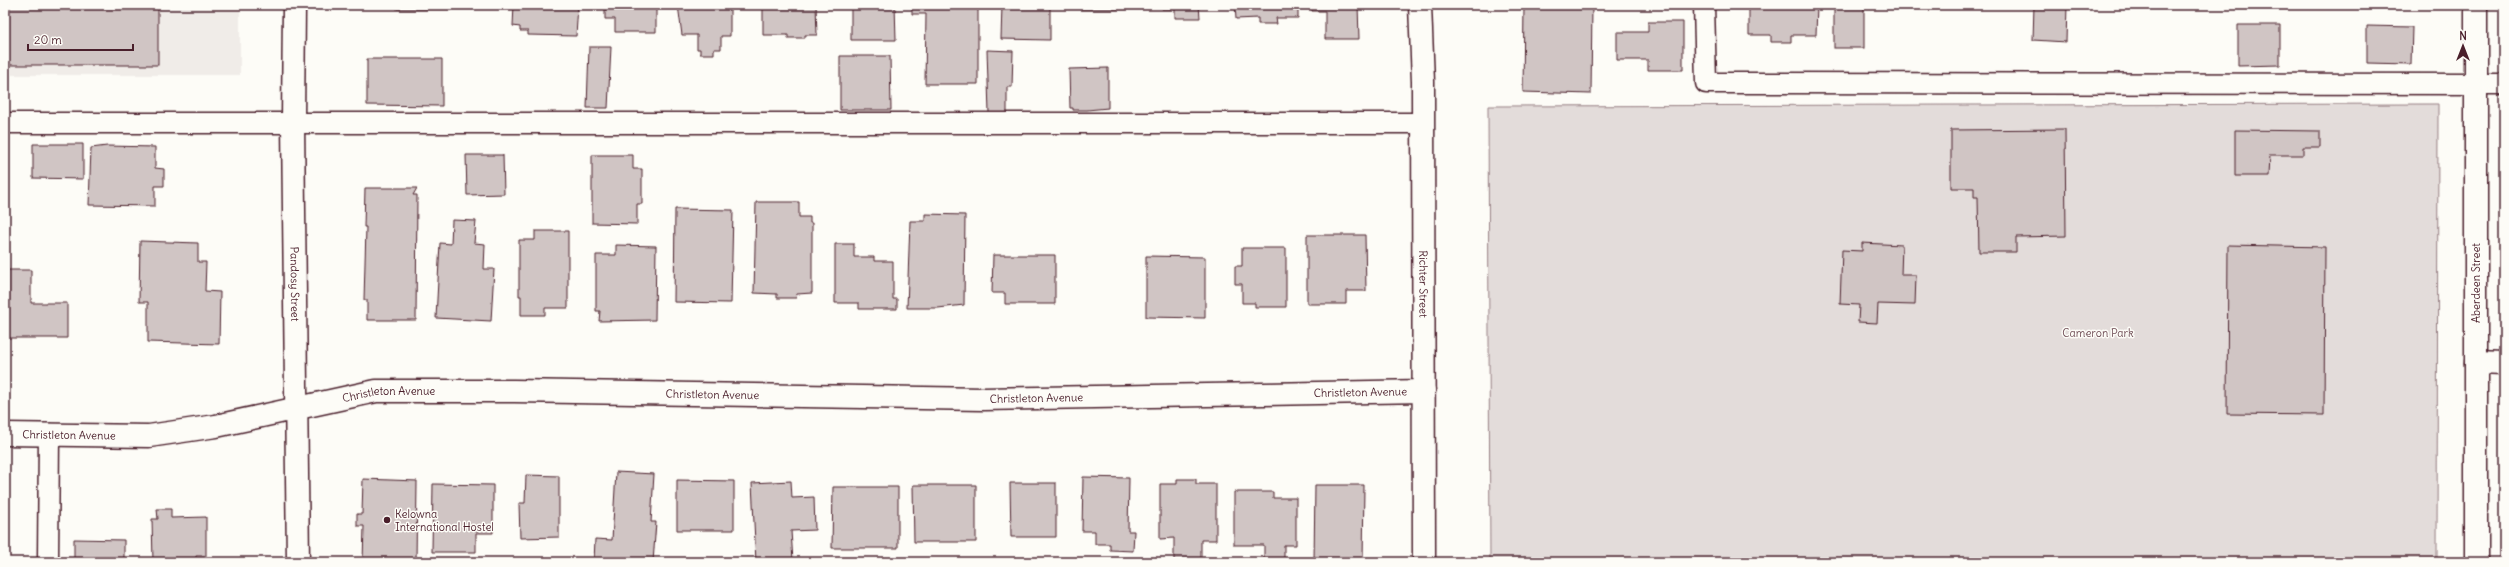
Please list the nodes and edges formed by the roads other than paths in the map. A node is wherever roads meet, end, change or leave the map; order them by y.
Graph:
1 (294, 5) edge
2 (1420, 5) edge
3 (1704, 5) edge
4 (2476, 5) edge
5 (2476, 84) junction
6 (2504, 84) edge
7 (5, 123) edge
8 (293, 123) junction
9 (1423, 123) junction
10 (2476, 363) junction
11 (2504, 364) edge
12 (1424, 391) junction
13 (297, 406) junction
14 (5, 434) edge
15 (49, 434) junction
16 (48, 562) edge
17 (298, 562) edge
18 (1424, 562) edge
19 (2476, 562) edge

1 - 8 street, Pandosy Street
2 - 9 street, Richter Street
3 - 5 lane
4 - 5 street, Aberdeen Street
5 - 6 lane
5 - 10 street, Aberdeen Street
7 - 8 lane
8 - 9 lane
8 - 13 street, Pandosy Street
9 - 12 street, Richter Street
10 - 11 street
10 - 19 street, Aberdeen Street
12 - 13 street, Christleton Avenue
12 - 18 street, Richter Street
13 - 15 street, Christleton Avenue
13 - 17 street, Pandosy Street
14 - 15 street, Christleton Avenue
15 - 16 lane

